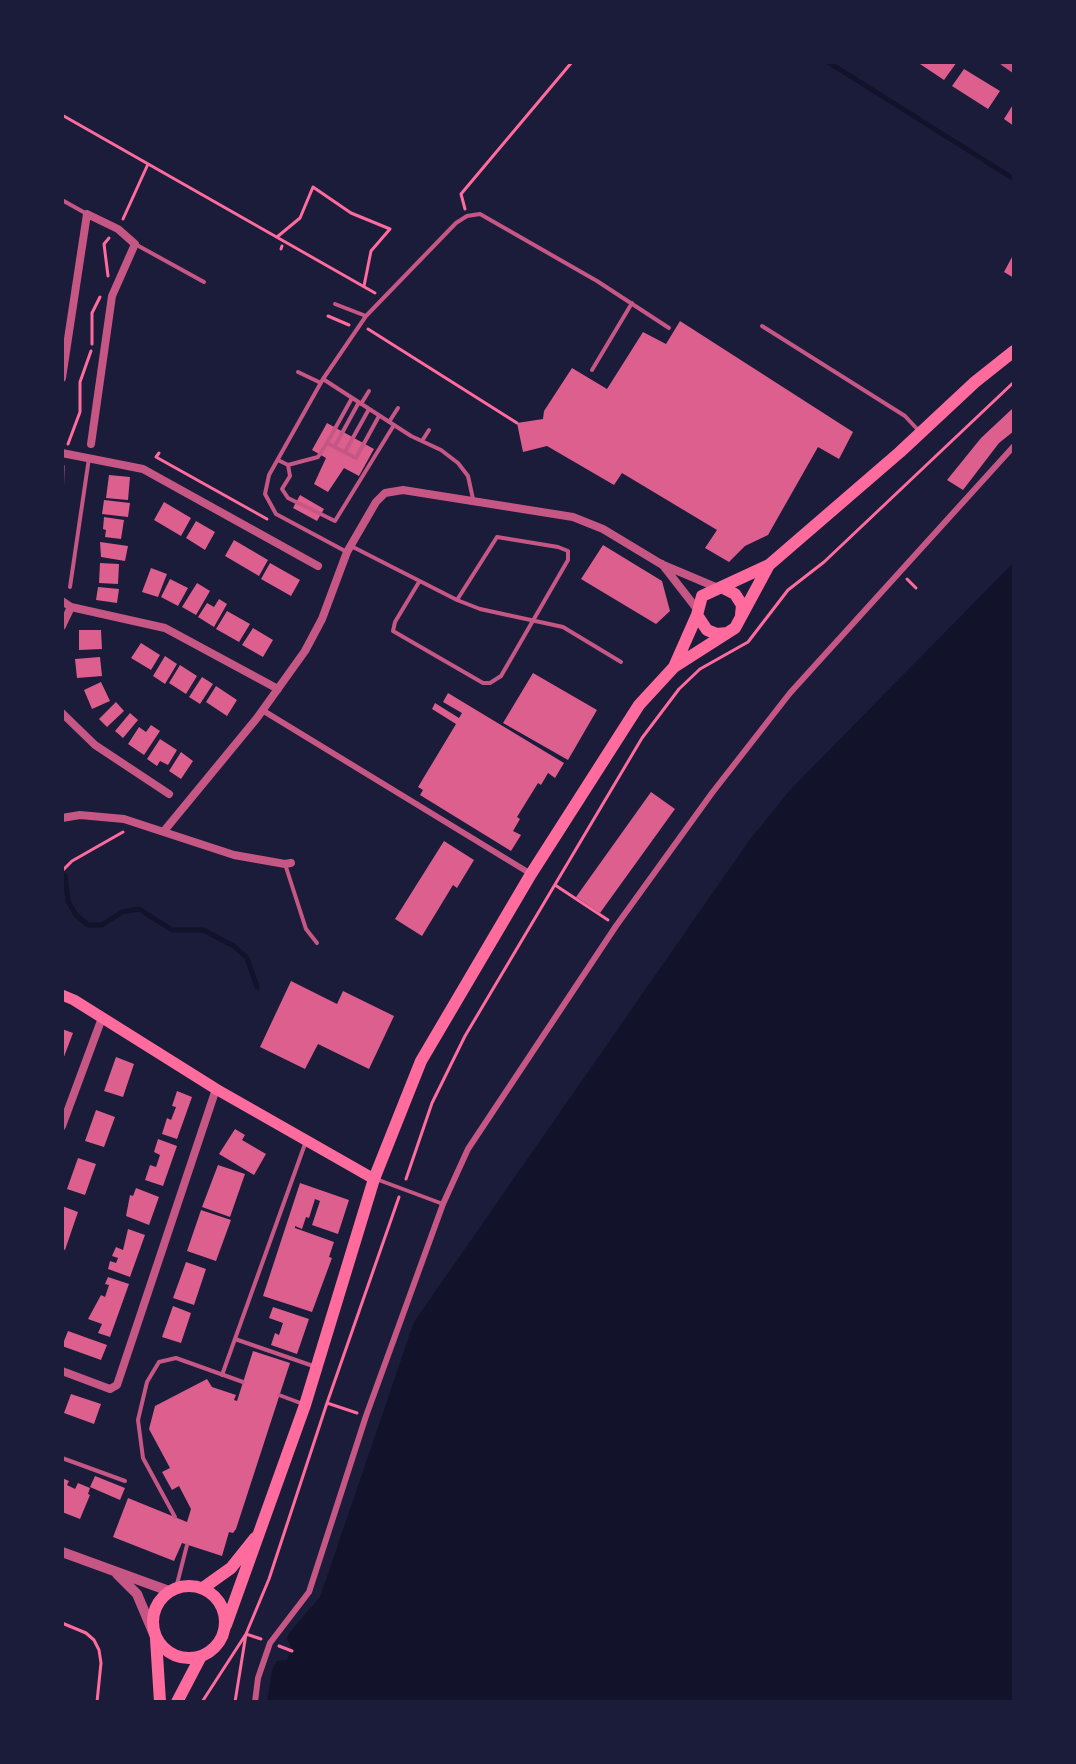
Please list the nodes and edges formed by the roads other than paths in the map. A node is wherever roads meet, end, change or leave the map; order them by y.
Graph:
1 (1004, 62) edge
2 (1014, 69) edge
3 (62, 200) edge
4 (87, 214) junction
5 (135, 244) junction
6 (204, 282) dead end
7 (632, 303) junction
8 (335, 304) dead end
9 (366, 316) junction
10 (762, 326) dead end
11 (669, 328) dead end
12 (1014, 351) edge
13 (592, 370) dead end
14 (298, 372) dead end
15 (62, 378) edge
16 (322, 381) junction
17 (369, 391) dead end
18 (352, 398) junction
19 (360, 403) junction
20 (398, 408) dead end
21 (369, 409) junction
22 (379, 416) junction
23 (392, 424) junction
24 (429, 430) dead end
25 (920, 433) junction
26 (422, 441) junction
27 (327, 443) junction
28 (91, 444) dead end
29 (334, 446) junction
30 (1014, 446) edge
31 (345, 452) junction
32 (62, 453) edge
33 (89, 458) junction
34 (278, 460) junction
35 (288, 465) junction
36 (473, 499) junction
37 (349, 549) junction
38 (661, 564) junction
39 (769, 565) junction
40 (318, 566) dead end
41 (419, 582) junction
42 (70, 587) dead end
43 (720, 588) junction
44 (457, 600) junction
45 (62, 601) edge
46 (71, 607) junction
47 (697, 612) junction
48 (741, 619) junction
49 (533, 620) junction
50 (62, 626) edge
51 (727, 633) junction
52 (621, 662) dead end
53 (674, 667) junction
54 (278, 689) junction
55 (262, 710) junction
56 (62, 713) edge
57 (169, 794) dead end
58 (62, 818) edge
59 (164, 831) junction
60 (288, 863) joint
61 (531, 874) junction
62 (317, 943) dead end
63 (62, 995) edge
64 (102, 1018) junction
65 (216, 1089) junction
66 (62, 1126) edge
67 (306, 1141) junction
68 (374, 1179) junction
69 (443, 1204) junction
70 (235, 1339) junction
71 (316, 1367) junction
72 (62, 1371) edge
73 (222, 1375) junction
74 (243, 1382) dead end
75 (279, 1395) dead end
76 (305, 1405) junction
77 (62, 1458) edge
78 (125, 1481) dead end
79 (175, 1517) dead end
80 (261, 1530) junction
81 (187, 1545) dead end
82 (62, 1552) edge
83 (113, 1571) junction
84 (203, 1588) junction
85 (172, 1590) junction
86 (226, 1625) junction
87 (156, 1639) junction
88 (200, 1658) junction
89 (160, 1702) edge
90 (177, 1702) edge
91 (255, 1702) edge

1 - 2 street
3 - 4 lane
4 - 5 street
4 - 15 street
5 - 6 lane
5 - 28 street
7 - 9 lane
7 - 11 lane
7 - 13 lane
8 - 9 lane
9 - 16 lane
10 - 25 lane
12 - 25 main road
14 - 16 lane
16 - 18 lane
16 - 34 lane
17 - 19 lane
18 - 19 lane
18 - 27 lane
19 - 21 lane
19 - 29 lane
20 - 23 lane
21 - 22 lane
21 - 31 lane
22 - 23 lane
22 - 31 lane
23 - 26 lane
23 - 35 lane
24 - 26 lane
25 - 39 main road
26 - 36 lane
27 - 29 lane
27 - 35 lane
29 - 31 lane
30 - 69 street
32 - 33 street
33 - 40 street
33 - 42 lane
34 - 35 lane
34 - 37 lane
36 - 37 street
36 - 38 street
37 - 41 lane
37 - 54 street
38 - 43 street
38 - 47 street
39 - 43 main road
39 - 48 main road
41 - 44 lane
41 - 49 lane
43 - 47 main road
43 - 48 main road
44 - 49 lane
44 - 49 lane
45 - 46 street
46 - 50 street
46 - 54 street
47 - 51 main road
47 - 53 main road
48 - 51 main road
49 - 52 lane
51 - 53 main road
53 - 61 main road
54 - 55 street
55 - 59 street
55 - 61 street
56 - 57 street
58 - 59 street
59 - 60 street
60 - 62 lane
61 - 68 main road
63 - 64 main road
64 - 65 main road
64 - 66 street
65 - 67 main road
65 - 72 street
67 - 68 main road
67 - 70 lane
68 - 69 lane
68 - 71 main road
69 - 91 street
70 - 71 lane
70 - 73 lane
71 - 76 main road
73 - 74 lane
73 - 79 lane
75 - 76 lane
76 - 80 main road
77 - 78 lane
80 - 84 main road
80 - 86 main road
81 - 85 lane
82 - 83 street
83 - 85 street
83 - 87 street
84 - 85 main road
84 - 86 main road
85 - 87 main road
86 - 88 main road
87 - 88 main road
87 - 89 main road
88 - 90 main road

